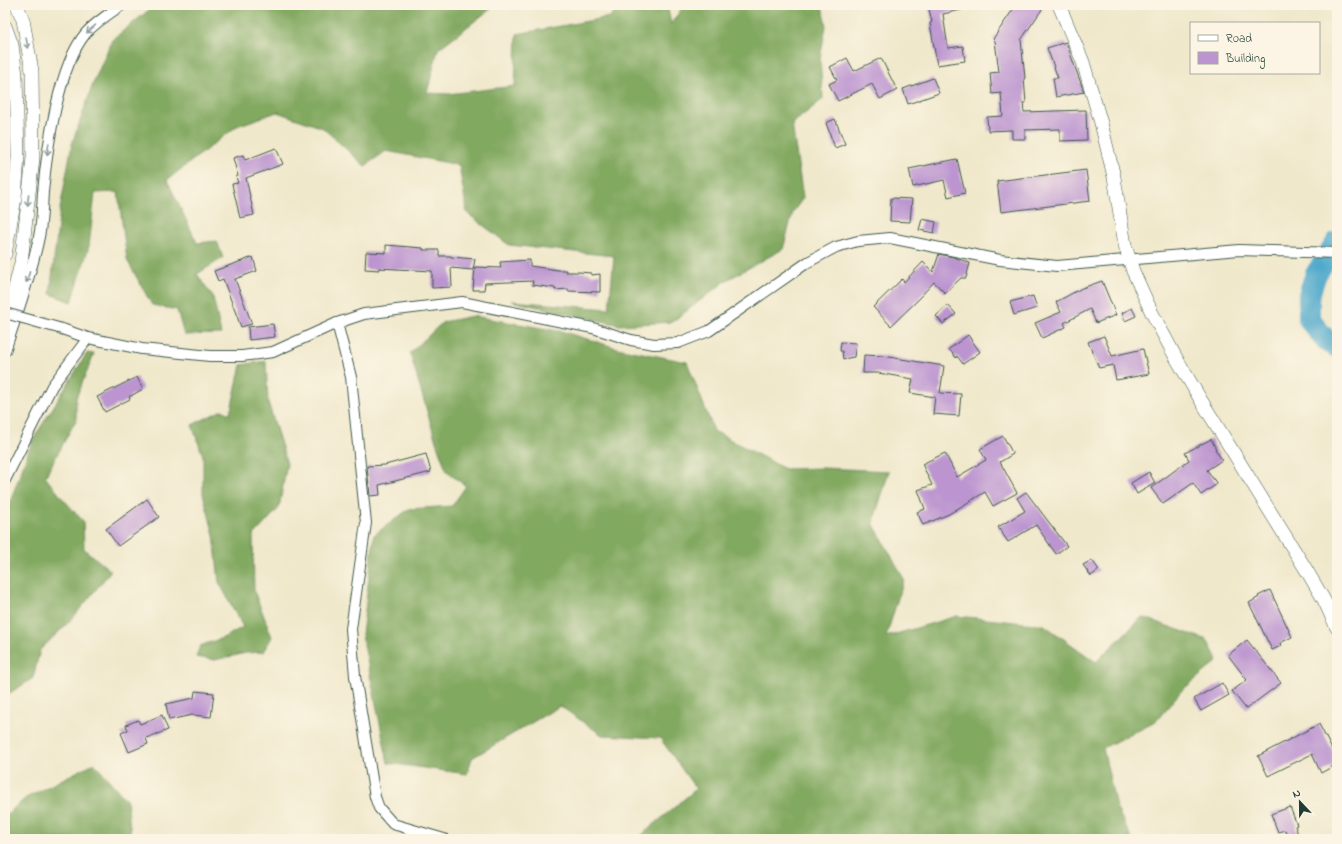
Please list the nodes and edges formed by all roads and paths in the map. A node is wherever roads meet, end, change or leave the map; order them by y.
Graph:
1 (18, 5) edge
2 (122, 5) edge
3 (1059, 5) edge
4 (5, 26) edge
5 (1337, 253) edge
6 (5, 254) edge
7 (1129, 260) junction
8 (5, 313) edge
9 (337, 323) junction
10 (5, 328) edge
11 (88, 338) junction
12 (5, 351) edge
13 (5, 480) edge
14 (1337, 628) edge
15 (444, 839) edge

1 -> 10 street
2 -> 12 street
3 - 7 street
4 - 6 street
5 - 7 street
7 - 9 street
7 - 14 street
8 - 11 street, bridge
9 - 11 street
9 - 15 street
11 - 13 street

